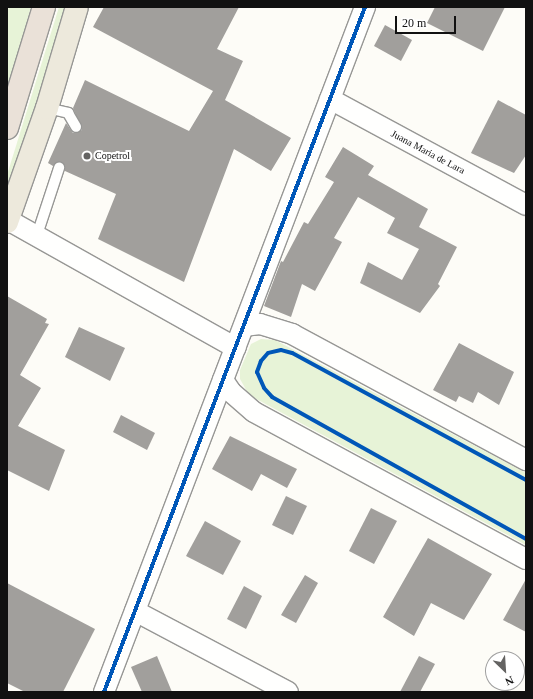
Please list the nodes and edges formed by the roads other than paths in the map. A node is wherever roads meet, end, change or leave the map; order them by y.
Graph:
1 (44, 7) edge
2 (77, 7) edge
3 (365, 7) edge
4 (330, 99) junction
5 (47, 108) junction
6 (76, 127) dead end
7 (7, 128) edge
8 (59, 168) dead end
9 (526, 205) edge
10 (7, 221) edge
11 (37, 235) junction
12 (244, 326) junction
13 (236, 348) junction
14 (223, 380) junction
15 (526, 460) edge
16 (526, 559) edge
17 (135, 611) junction
18 (104, 692) edge
19 (288, 692) edge

1 - 7 highway
2 - 5 main road
3 - 4 street
4 - 9 street, Juana Maria de Lara
4 - 12 street
5 - 6 lane
5 - 10 main road
8 - 11 lane
10 - 11 street
11 - 13 street
12 - 13 street
12 - 15 street
13 - 14 street
14 - 16 street
14 - 17 street
17 - 18 street
17 - 19 street

